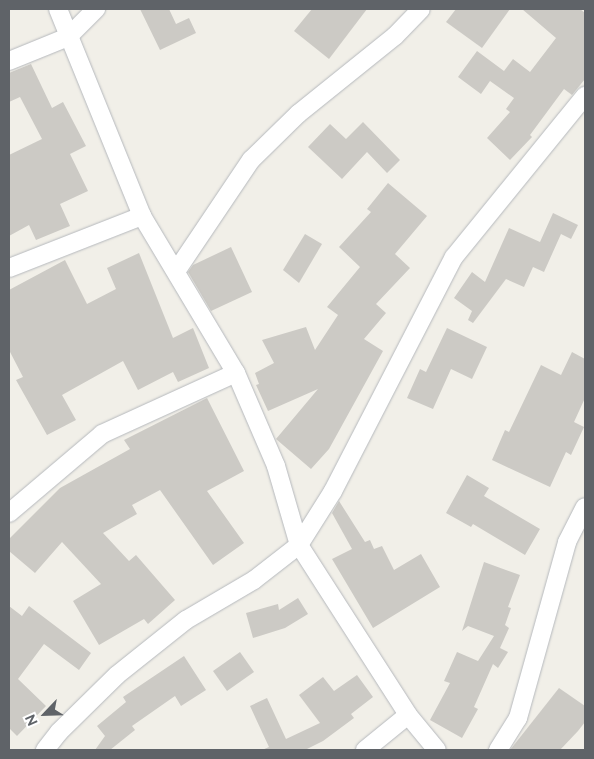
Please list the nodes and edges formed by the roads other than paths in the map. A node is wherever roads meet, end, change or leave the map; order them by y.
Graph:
1 (58, 9) edge
2 (96, 9) edge
3 (421, 9) edge
4 (68, 37) junction
5 (9, 61) edge
6 (585, 96) edge
7 (142, 216) junction
8 (9, 268) edge
9 (177, 270) junction
10 (236, 373) junction
11 (585, 507) edge
12 (9, 513) edge
13 (299, 545) junction
14 (408, 715) junction
15 (45, 750) edge
16 (365, 750) edge
17 (437, 750) edge
18 (498, 750) edge

1 - 4 street
2 - 4 street
3 - 9 street
4 - 5 street
4 - 7 street
6 - 13 street
7 - 8 street
7 - 9 street
9 - 10 street
10 - 12 street
10 - 13 street
11 - 18 street
13 - 14 street
13 - 15 street
14 - 16 street
14 - 17 street

